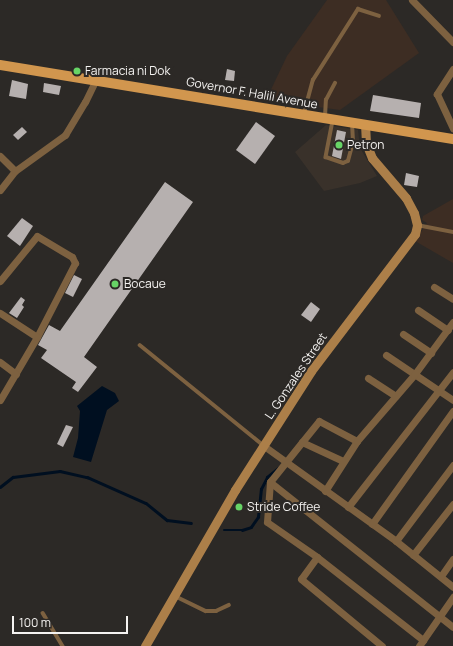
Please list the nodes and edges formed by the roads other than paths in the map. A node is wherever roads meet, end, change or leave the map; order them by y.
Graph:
1 (412, 0) edge
2 (379, 16) dead end
3 (453, 42) edge
4 (0, 65) edge
5 (453, 69) edge
6 (96, 79) junction
7 (335, 83) dead end
8 (304, 115) junction
9 (329, 120) junction
10 (352, 124) junction
11 (365, 126) junction
12 (453, 129) edge
13 (453, 139) edge
14 (0, 156) edge
15 (15, 171) junction
16 (0, 190) edge
17 (418, 225) junction
18 (453, 232) edge
19 (0, 281) edge
20 (434, 287) dead end
21 (453, 299) edge
22 (418, 310) dead end
23 (0, 313) edge
24 (453, 322) edge
25 (448, 330) junction
26 (403, 334) dead end
27 (36, 337) junction
28 (140, 345) dead end
29 (431, 353) junction
30 (386, 355) dead end
31 (0, 362) edge
32 (453, 372) edge
33 (16, 374) junction
34 (414, 375) junction
35 (368, 378) dead end
36 (439, 391) junction
37 (396, 396) junction
38 (0, 400) edge
39 (453, 400) edge
40 (453, 411) edge
41 (357, 441) junction
42 (302, 442) junction
43 (264, 446) junction
44 (343, 461) junction
45 (286, 462) junction
46 (453, 465) edge
47 (270, 482) junction
48 (326, 491) junction
49 (453, 504) edge
50 (348, 508) junction
51 (372, 524) junction
52 (396, 541) junction
53 (414, 555) junction
54 (317, 557) junction
55 (453, 559) edge
56 (440, 576) junction
57 (453, 587) edge
58 (174, 595) junction
59 (453, 597) edge
60 (229, 604) dead end
61 (43, 613) dead end
62 (439, 614) junction
63 (453, 627) edge
64 (421, 643) edge
65 (63, 646) edge
66 (145, 646) edge
67 (382, 646) edge

1 - 3 street
2 - 8 lane
4 - 6 main road, Governor F. Halili Avenue
5 - 12 street
6 - 8 main road, Governor F. Halili Avenue
6 - 15 street
7 - 9 lane
8 - 9 main road, Governor F. Halili Avenue
9 - 10 main road, Governor F. Halili Avenue
9 - 10 lane
10 - 11 main road, Governor F. Halili Avenue
11 - 13 main road, Governor F. Halili Avenue
11 - 17 street
14 - 15 street
15 - 16 street
17 - 18 lane
17 - 43 street, L. Gonzales Street
19 - 27 street
20 - 21 street
22 - 25 street
23 - 27 street
24 - 25 street
25 - 29 street
26 - 29 street
27 - 33 street
28 - 43 lane
29 - 34 street
30 - 34 street
31 - 33 street
32 - 36 street
33 - 38 street
34 - 36 street
34 - 37 street
35 - 37 street
36 - 39 street
36 - 50 street
37 - 41 street
40 - 51 street
41 - 42 street
41 - 44 street
42 - 44 street
42 - 45 street
43 - 45 street
43 - 58 street, L. Gonzales Street
44 - 48 street
45 - 47 street
45 - 48 street
46 - 52 street
47 - 54 street
47 - 62 street
48 - 50 street
49 - 53 street
50 - 51 street
51 - 52 street
52 - 53 street
53 - 56 street
54 - 64 street
54 - 67 street
55 - 56 street
56 - 57 street
58 - 60 lane
58 - 66 street, L. Gonzales Street
59 - 62 street
61 - 65 lane
62 - 63 street
62 - 64 street

